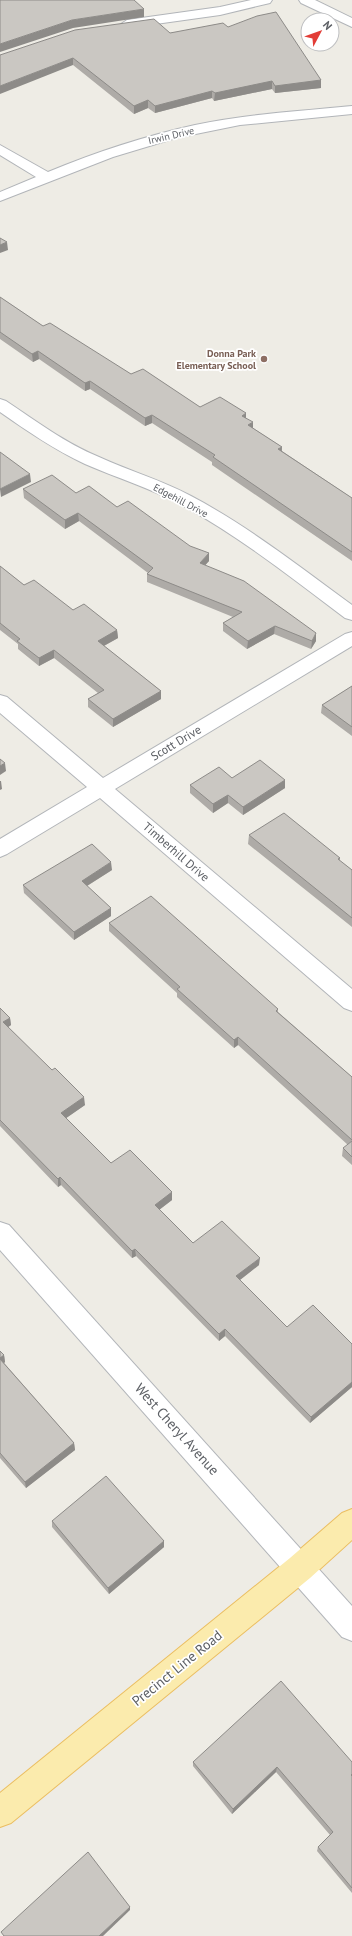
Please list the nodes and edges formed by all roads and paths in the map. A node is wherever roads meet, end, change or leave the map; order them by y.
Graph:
1 (266, 0) edge
2 (306, 0) edge
3 (352, 23) edge
4 (114, 26) edge
5 (352, 110) edge
6 (0, 149) edge
7 (47, 177) junction
8 (0, 197) edge
9 (0, 404) edge
10 (352, 614) edge
11 (352, 638) edge
12 (0, 702) edge
13 (101, 788) junction
14 (0, 849) edge
15 (352, 1002) edge
16 (0, 1233) edge
17 (352, 1522) edge
18 (300, 1568) junction
19 (352, 1627) edge
20 (0, 1812) edge

1 - 4 street
2 - 3 street
5 - 7 street, Irwin Drive
6 - 7 street
7 - 8 street, Irwin Drive
9 - 10 street, Edgehill Drive
11 - 13 street, Scott Drive
12 - 13 street, Timberhill Drive
13 - 14 street, Scott Drive
13 - 15 street, Timberhill Drive
16 - 18 street, West Cheryl Avenue
17 - 18 main road, Precinct Line Road
18 - 19 street, West Cheryl Avenue
18 - 20 main road, Precinct Line Road

